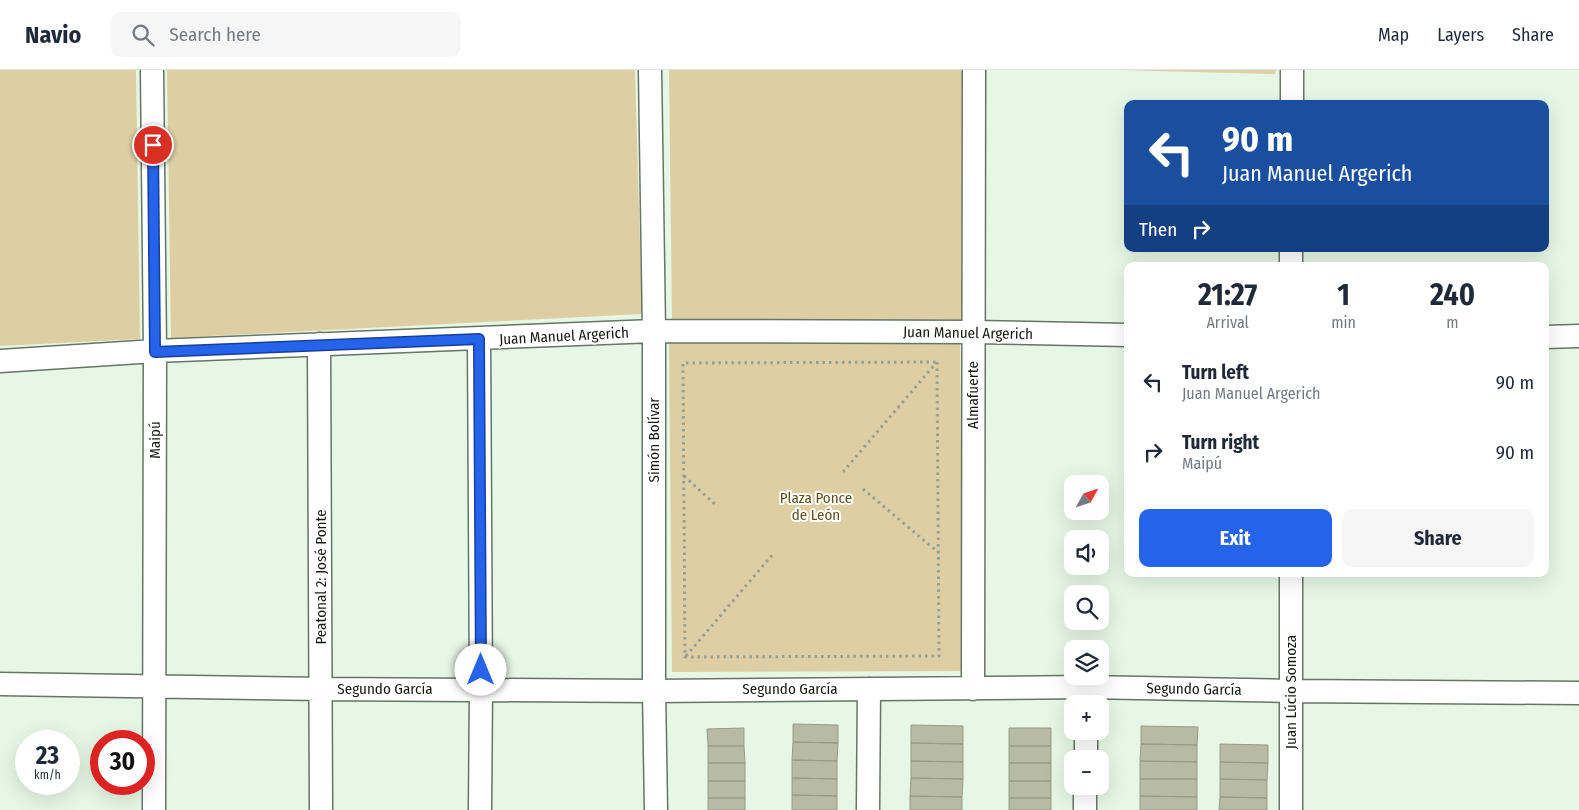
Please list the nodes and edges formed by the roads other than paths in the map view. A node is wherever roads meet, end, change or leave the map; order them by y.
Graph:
1 (152, 70) edge
2 (650, 70) edge
3 (974, 70) edge
4 (1292, 70) edge
5 (1292, 100) edge
6 (654, 332) junction
7 (973, 332) junction
8 (1124, 335) edge
9 (1579, 336) edge
10 (1549, 337) edge
11 (479, 339) junction
12 (319, 344) junction
13 (155, 352) junction
14 (0, 361) edge
15 (1291, 577) edge
16 (0, 684) edge
17 (154, 686) junction
18 (481, 689) junction
19 (869, 689) junction
20 (973, 689) junction
21 (322, 690) junction
22 (654, 690) junction
23 (1292, 691) junction
24 (1579, 693) edge
25 (1070, 695) edge
26 (1109, 695) edge
27 (1086, 795) edge
28 (154, 810) edge
29 (322, 810) edge
30 (480, 810) edge
31 (656, 810) edge
32 (868, 810) edge
33 (1085, 810) edge
34 (1291, 810) edge

1 - 13 street, Maipú
2 - 6 street, Simón Bolívar
3 - 7 street, Almafuerte
4 - 5 street
6 - 7 street, Juan Manuel Argerich
6 - 11 street, Juan Manuel Argerich
6 - 22 street, Simón Bolívar
7 - 8 street, Juan Manuel Argerich
7 - 20 street, Almafuerte
9 - 10 street
11 - 12 street, Juan Manuel Argerich
11 - 18 street
12 - 13 street, Juan Manuel Argerich
12 - 21 street, Peatonal 2: José Ponte
13 - 14 street, Juan Manuel Argerich
13 - 17 street, Maipú
15 - 23 street, Juan Lúcio Somoza
16 - 17 street, Segundo García
17 - 21 street, Segundo García
17 - 28 street, Maipú
18 - 21 street, Segundo García
18 - 22 street, Segundo García
18 - 30 street
19 - 20 street, Segundo García
19 - 22 street, Segundo García
19 - 32 street
20 - 25 street, Segundo García
21 - 29 street, Peatonal 2: José Ponte
22 - 31 street, Simón Bolívar
23 - 24 street, Segundo García
23 - 26 street, Segundo García
23 - 34 street, Juan Lúcio Somoza
27 - 33 street

